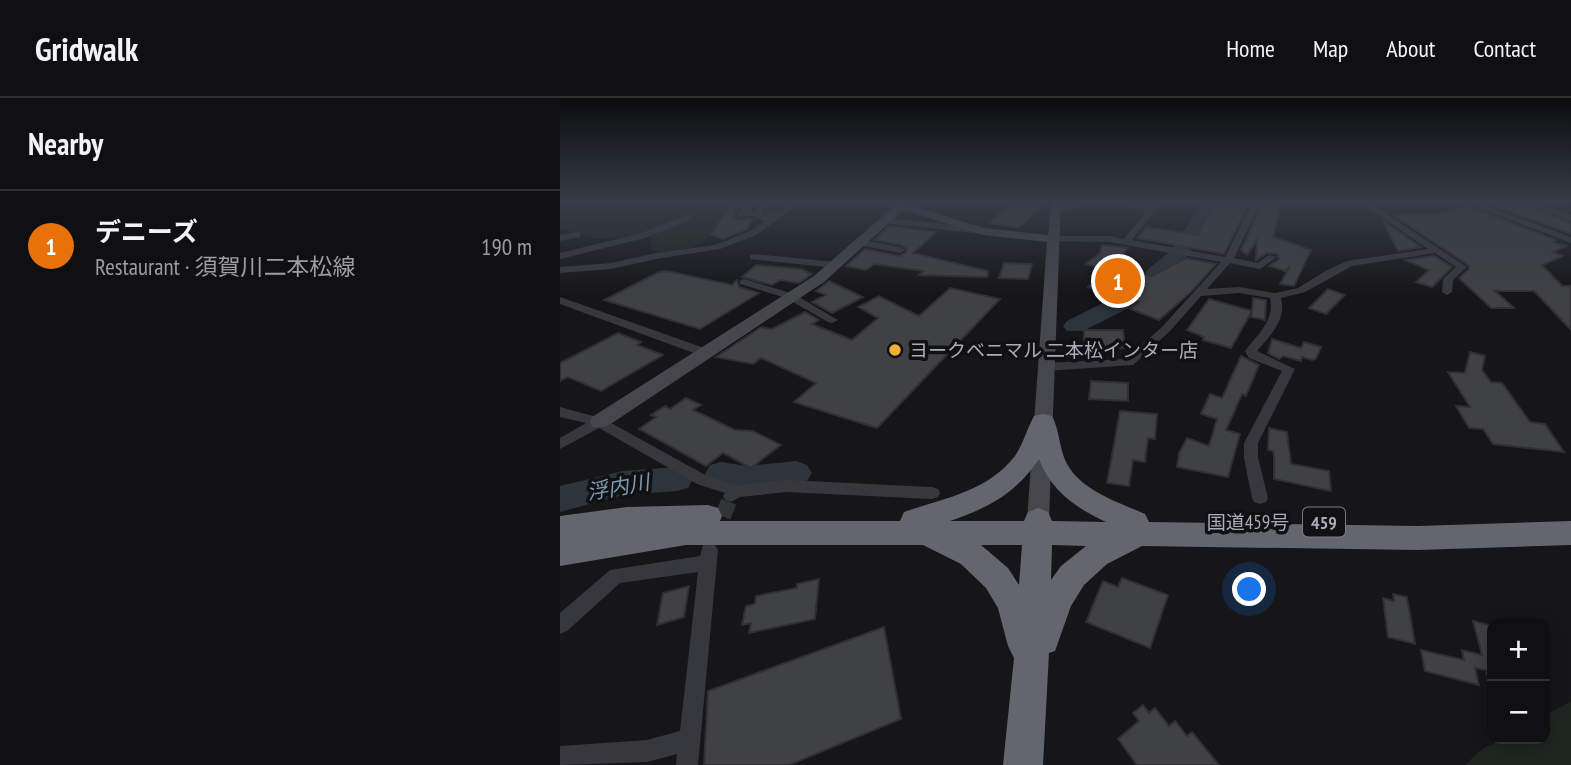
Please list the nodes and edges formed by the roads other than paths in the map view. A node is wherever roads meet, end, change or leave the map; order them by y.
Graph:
1 (657, 232) edge
2 (754, 232) edge
3 (874, 232) edge
4 (993, 232) edge
5 (1054, 232) edge
6 (1134, 232) edge
7 (1243, 232) edge
8 (1410, 232) edge
9 (1547, 232) edge
10 (577, 235) dead end
11 (560, 238) edge
12 (1053, 239) junction
13 (1571, 240) edge
14 (1126, 242) junction
15 (862, 243) junction
16 (900, 250) dead end
17 (1437, 250) junction
18 (560, 255) edge
19 (753, 257) dead end
20 (1272, 257) dead end
21 (1226, 260) junction
22 (836, 265) junction
23 (563, 270) edge
24 (744, 282) dead end
25 (1447, 292) dead end
26 (1198, 293) junction
27 (790, 296) junction
28 (1275, 296) junction
29 (560, 300) edge
30 (832, 320) dead end
31 (706, 353) junction
32 (1046, 367) junction
33 (560, 412) edge
34 (599, 422) junction
35 (1043, 422) junction
36 (560, 444) edge
37 (932, 493) dead end
38 (1260, 498) dead end
39 (913, 526) junction
40 (1039, 526) junction
41 (560, 528) edge
42 (1139, 528) junction
43 (1571, 533) edge
44 (560, 553) edge
45 (560, 625) edge
46 (1031, 676) junction
47 (690, 739) junction
48 (560, 757) edge
49 (687, 765) edge
50 (1023, 765) edge

1 - 18 street
2 - 23 street
3 - 15 street
4 - 12 street
5 - 12 street
6 - 14 street
7 - 21 street
8 - 17 street
9 - 13 street
10 - 11 street
12 - 14 street
12 - 32 street
14 - 21 street
15 - 16 street
15 - 22 street
17 - 25 street
17 - 28 street
18 - 23 street
19 - 22 street
20 - 21 street
21 - 26 street
22 - 27 street
24 - 27 street
26 - 28 street
26 - 32 street
27 - 30 street
27 - 31 street
28 - 38 street
29 - 31 street
31 - 34 street
32 - 35 street
33 - 34 street
34 - 36 street
34 - 37 street
35 - 39 highway
35 - 40 street
35 - 42 highway
39 - 40 highway, 国道459号
39 - 41 highway
39 - 44 highway
39 - 46 highway
40 - 42 highway, 国道459号 / 459
40 - 46 highway
42 - 43 highway, 国道459号 / 459
42 - 46 highway
45 - 47 street
46 - 50 highway
47 - 48 street
47 - 49 street

